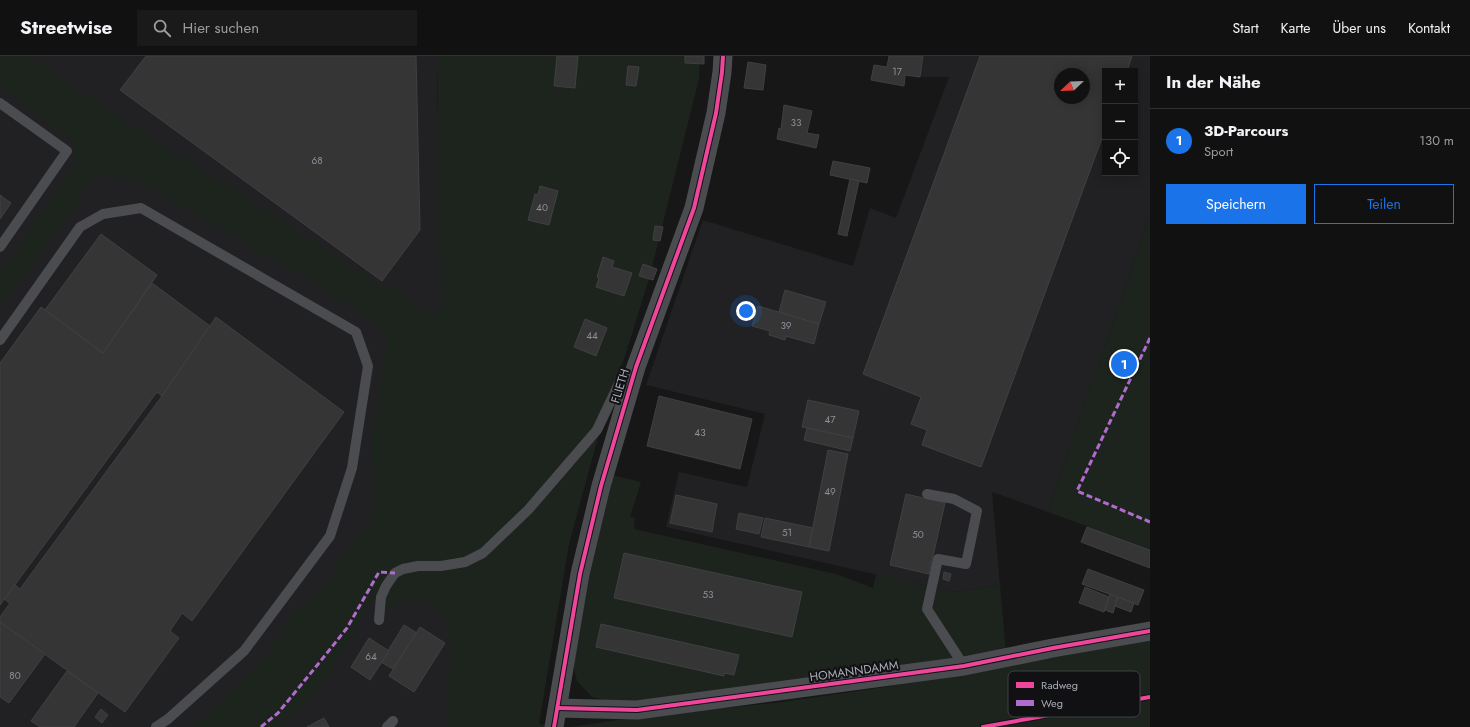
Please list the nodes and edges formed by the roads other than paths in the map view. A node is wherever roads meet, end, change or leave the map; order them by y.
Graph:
1 (723, 56) edge
2 (0, 103) edge
3 (0, 247) edge
4 (0, 340) edge
5 (634, 372) junction
6 (927, 494) dead end
7 (379, 620) dead end
8 (1150, 631) edge
9 (964, 666) junction
10 (558, 708) junction
11 (156, 727) edge
12 (554, 727) edge

1 - 5 street, FLIETH
2 - 3 lane
4 - 11 lane
5 - 7 lane, FLIETH
5 - 10 street, FLIETH
6 - 9 lane
8 - 9 street, HOMANNDAMM
9 - 10 street, HOMANNDAMM
10 - 12 street, FLIETH

